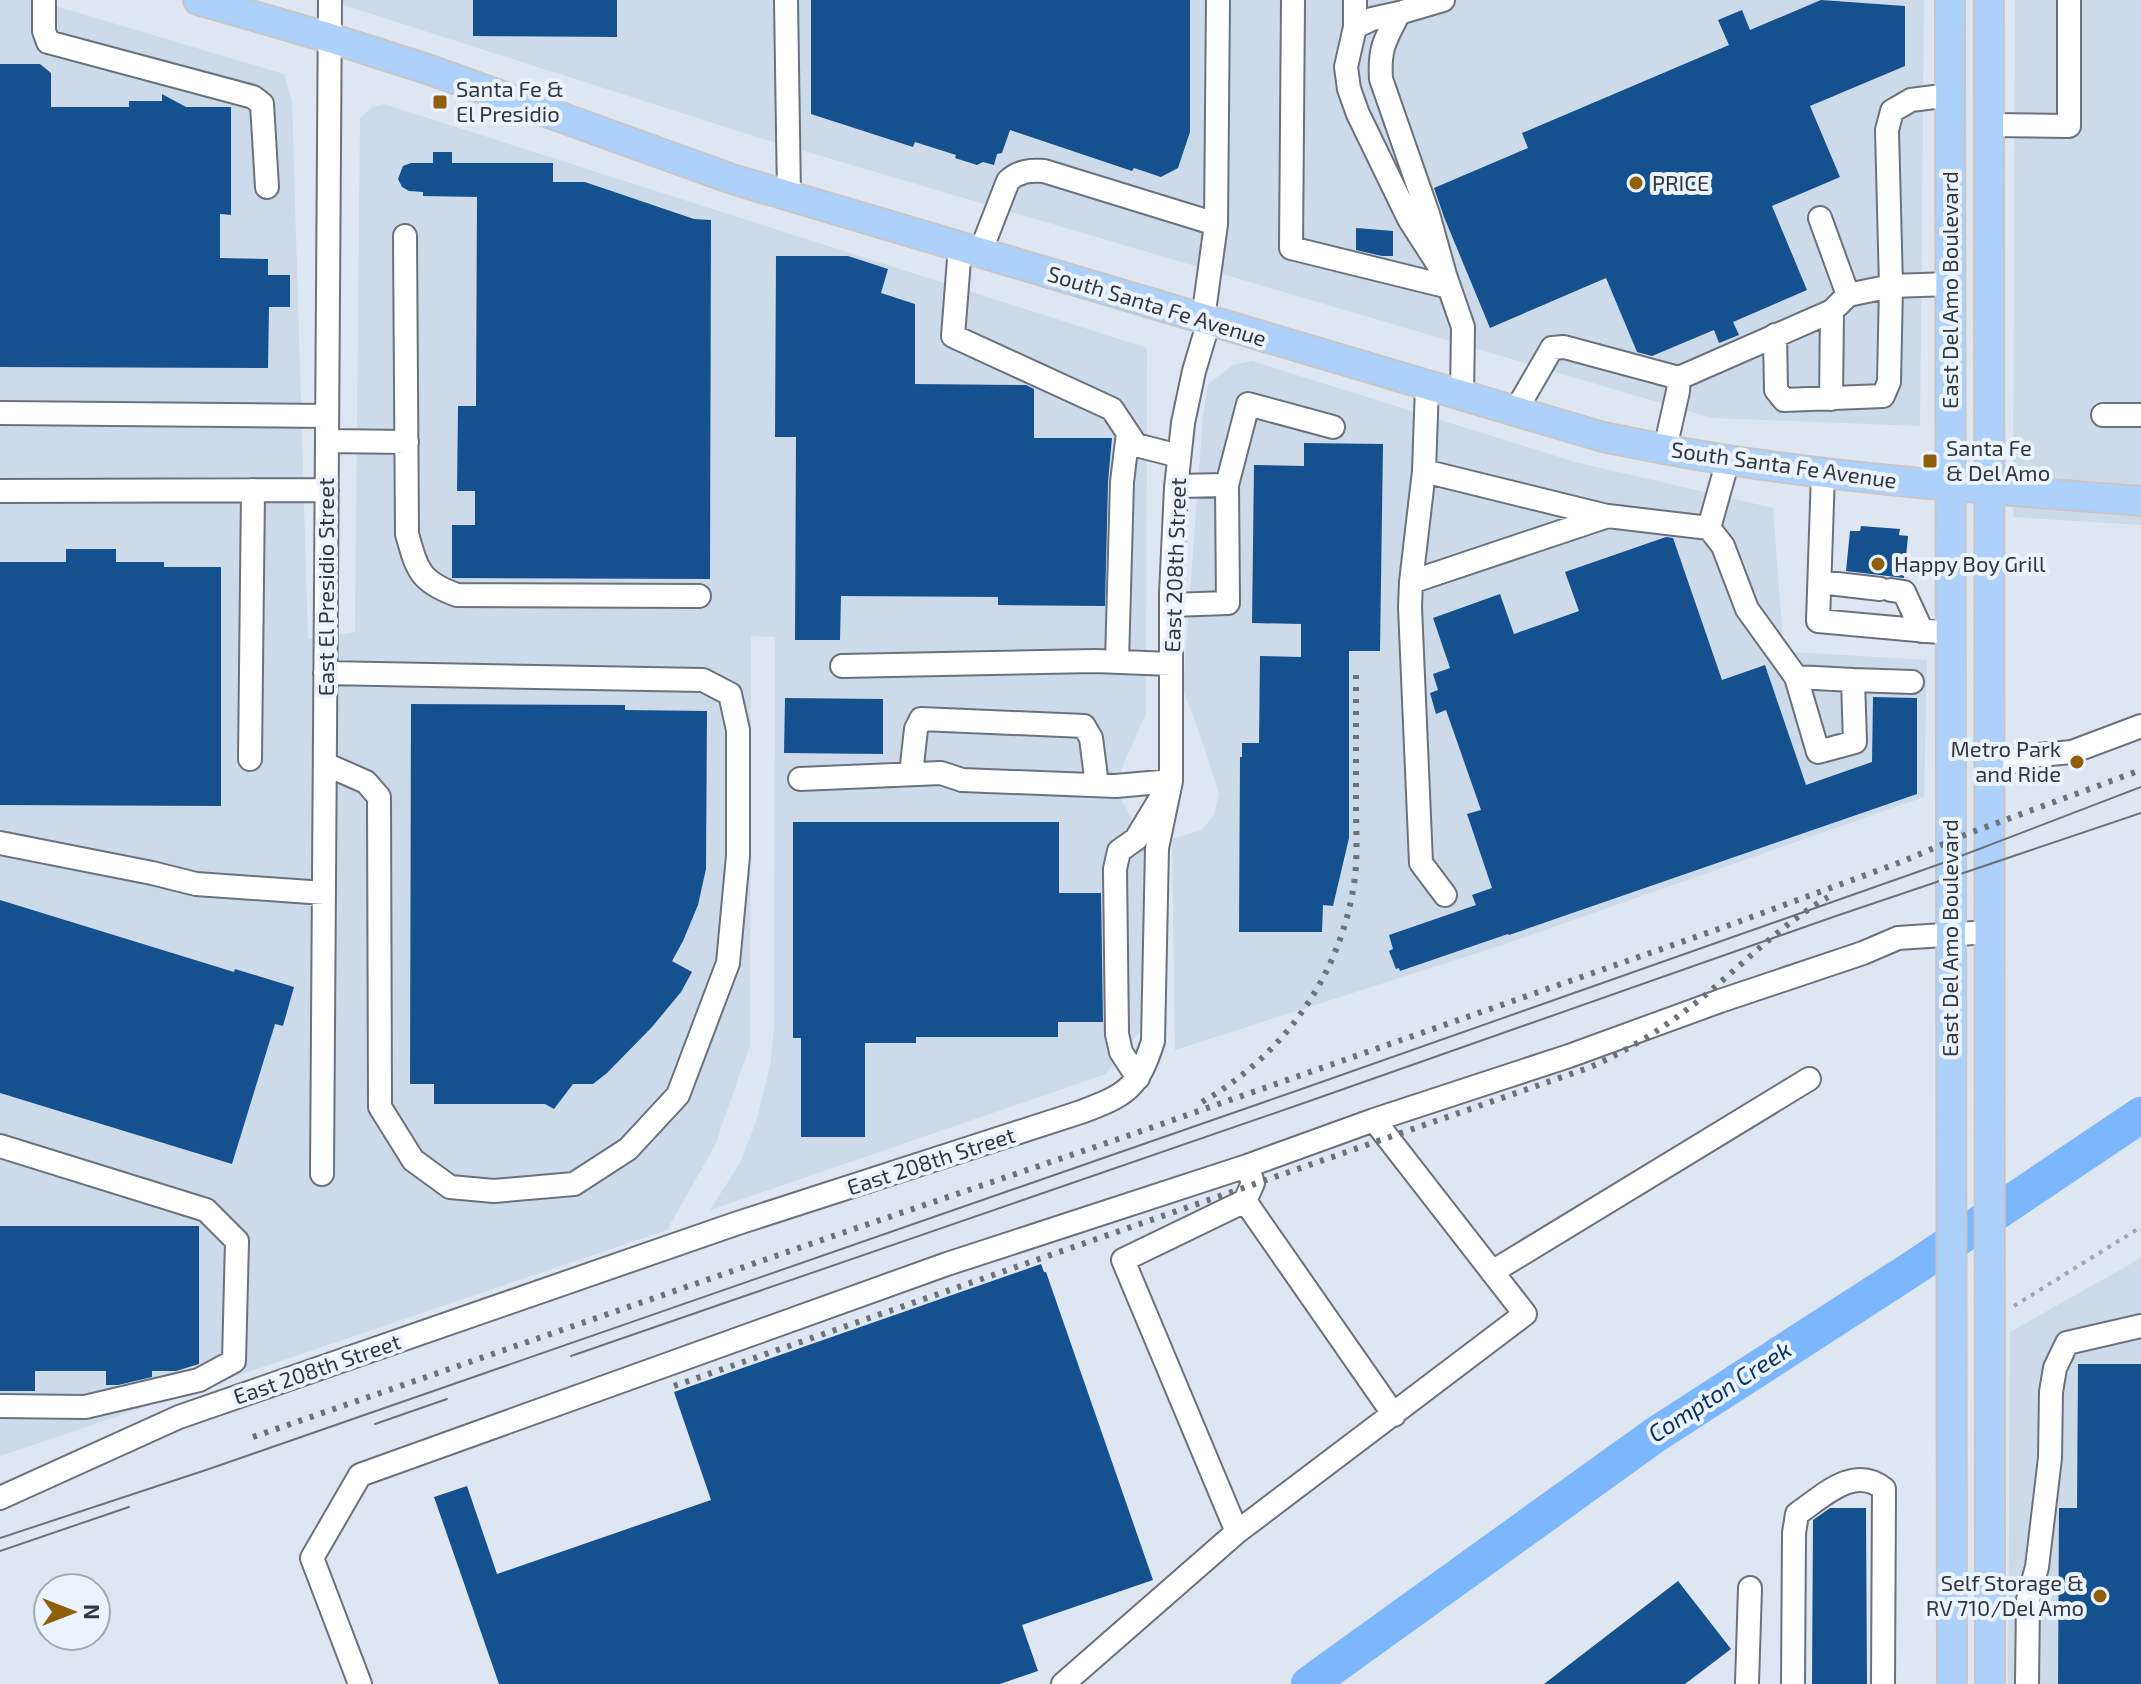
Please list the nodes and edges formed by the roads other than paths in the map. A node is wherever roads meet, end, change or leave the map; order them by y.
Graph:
1 (44, 0) edge
2 (198, 0) edge
3 (330, 0) edge
4 (786, 0) edge
5 (1218, 0) edge
6 (1293, 0) edge
7 (1355, 0) edge
8 (1443, 0) edge
9 (1950, 0) edge
10 (1989, 0) edge
11 (2069, 0) edge
12 (1399, 13) junction
13 (1355, 27) junction
14 (330, 38) junction
15 (1950, 95) junction
16 (1989, 125) junction
17 (267, 187) dead end
18 (789, 196) junction
19 (1820, 218) dead end
20 (1216, 224) junction
21 (405, 236) dead end
22 (970, 250) junction
23 (1447, 281) junction
24 (1950, 284) junction
25 (1891, 286) junction
26 (1840, 303) junction
27 (1206, 320) junction
28 (1775, 335) junction
29 (1679, 378) junction
30 (1427, 386) junction
31 (1462, 396) junction
32 (1831, 399) junction
33 (1515, 412) junction
34 (0, 413) edge
35 (2103, 415) dead end
36 (2141, 415) edge
37 (327, 416) junction
38 (1333, 427) dead end
39 (1128, 433) junction
40 (327, 441) junction
41 (407, 442) junction
42 (1665, 449) junction
43 (1179, 456) junction
44 (1728, 460) junction
45 (1424, 471) junction
46 (1823, 473) junction
47 (1227, 485) junction
48 (1176, 486) junction
49 (1950, 486) junction
50 (1989, 489) junction
51 (253, 490) junction
52 (327, 490) junction
53 (0, 491) edge
54 (2141, 501) edge
55 (1608, 516) junction
56 (1709, 528) junction
57 (1411, 582) junction
58 (1820, 582) junction
59 (699, 596) dead end
60 (1171, 605) junction
61 (1922, 631) junction
62 (1950, 633) junction
63 (1117, 662) junction
64 (1171, 664) junction
65 (842, 666) dead end
66 (325, 673) junction
67 (1796, 677) junction
68 (1853, 680) junction
69 (1912, 682) dead end
70 (2141, 726) edge
71 (250, 759) dead end
72 (325, 764) junction
73 (1989, 767) junction
74 (911, 774) junction
75 (800, 779) dead end
76 (1171, 781) junction
77 (1097, 785) junction
78 (0, 843) edge
79 (324, 893) junction
80 (1445, 895) dead end
81 (1989, 932) junction
82 (1950, 933) junction
83 (1138, 1078) junction
84 (1809, 1079) dead end
85 (1374, 1120) junction
86 (0, 1146) edge
87 (1247, 1166) junction
88 (322, 1174) dead end
89 (1245, 1201) junction
90 (1492, 1272) junction
91 (2141, 1326) edge
92 (0, 1406) edge
93 (1394, 1415) junction
94 (0, 1498) edge
95 (1237, 1532) junction
96 (1750, 1588) dead end
97 (2027, 1660) junction
98 (1990, 1673) edge
99 (360, 1684) edge
100 (1063, 1684) edge
101 (1747, 1684) edge
102 (1793, 1684) edge
103 (1883, 1684) edge
104 (1952, 1684) edge
105 (2027, 1684) edge

1 - 17 street
2 - 14 main road, South Santa Fe Avenue
3 - 14 street, East El Presidio Street
4 - 18 street
5 - 20 street, East 208th Street
6 - 23 street
7 - 13 street
8 - 12 street
9 - 15 main road, East Del Amo Boulevard
10 - 16 main road, East Del Amo Boulevard
11 - 16 street
12 - 13 street
12 - 23 street
13 - 23 street
14 - 18 main road, South Santa Fe Avenue
14 - 37 street, East El Presidio Street
15 - 24 main road, East Del Amo Boulevard
15 - 25 street
16 - 50 main road, East Del Amo Boulevard
18 - 22 main road, South Santa Fe Avenue
19 - 26 street
20 - 22 street
20 - 27 street, East 208th Street
21 - 41 street
22 - 27 main road, South Santa Fe Avenue
22 - 39 street
23 - 31 street
24 - 25 street
24 - 49 main road, East Del Amo Boulevard
25 - 26 street
25 - 32 street
26 - 28 street
26 - 32 street
27 - 30 main road, South Santa Fe Avenue
27 - 43 street, East 208th Street
28 - 29 street
28 - 32 street
29 - 33 street
29 - 42 street
30 - 31 main road, South Santa Fe Avenue
30 - 45 street
31 - 33 main road, South Santa Fe Avenue
33 - 42 main road, South Santa Fe Avenue
34 - 37 street
35 - 36 street
37 - 40 street, East El Presidio Street
38 - 47 street
39 - 43 street
39 - 63 street
40 - 41 street
40 - 52 street, East El Presidio Street
41 - 59 street
42 - 44 main road, South Santa Fe Avenue
43 - 48 street, East 208th Street
44 - 46 main road, South Santa Fe Avenue
44 - 56 street
45 - 55 street
45 - 57 street
46 - 49 main road, South Santa Fe Avenue
46 - 58 street
47 - 48 street
47 - 60 street
48 - 60 street, East 208th Street
49 - 50 main road, South Santa Fe Avenue
49 - 62 main road, East Del Amo Boulevard
50 - 54 main road, South Santa Fe Avenue
50 - 73 main road, East Del Amo Boulevard
51 - 52 street
51 - 53 street
51 - 71 street
52 - 66 street, East El Presidio Street
55 - 56 street
55 - 57 street
56 - 67 street
57 - 80 street
58 - 61 street
58 - 61 street
60 - 64 street, East 208th Street
61 - 62 street
62 - 82 main road, East Del Amo Boulevard
63 - 64 street
63 - 65 street
64 - 76 street, East 208th Street
66 - 72 street, East El Presidio Street
66 - 72 street
67 - 68 street
67 - 68 street
68 - 69 street
70 - 73 street
72 - 79 street, East El Presidio Street
73 - 81 main road, East Del Amo Boulevard
74 - 75 street
74 - 77 street
74 - 77 street
76 - 77 street
76 - 83 street, East 208th Street
76 - 83 street
78 - 79 street
79 - 88 street, East El Presidio Street
81 - 82 street
81 - 98 main road, East Del Amo Boulevard
82 - 85 street
82 - 104 main road, East Del Amo Boulevard
83 - 94 street, East 208th Street
84 - 90 street
85 - 87 street
85 - 90 street
86 - 92 street
87 - 89 street
87 - 99 street
89 - 93 street
89 - 95 street
90 - 93 street
91 - 97 street
93 - 95 street
95 - 100 street
96 - 101 street
97 - 98 street
97 - 105 street
102 - 103 street

